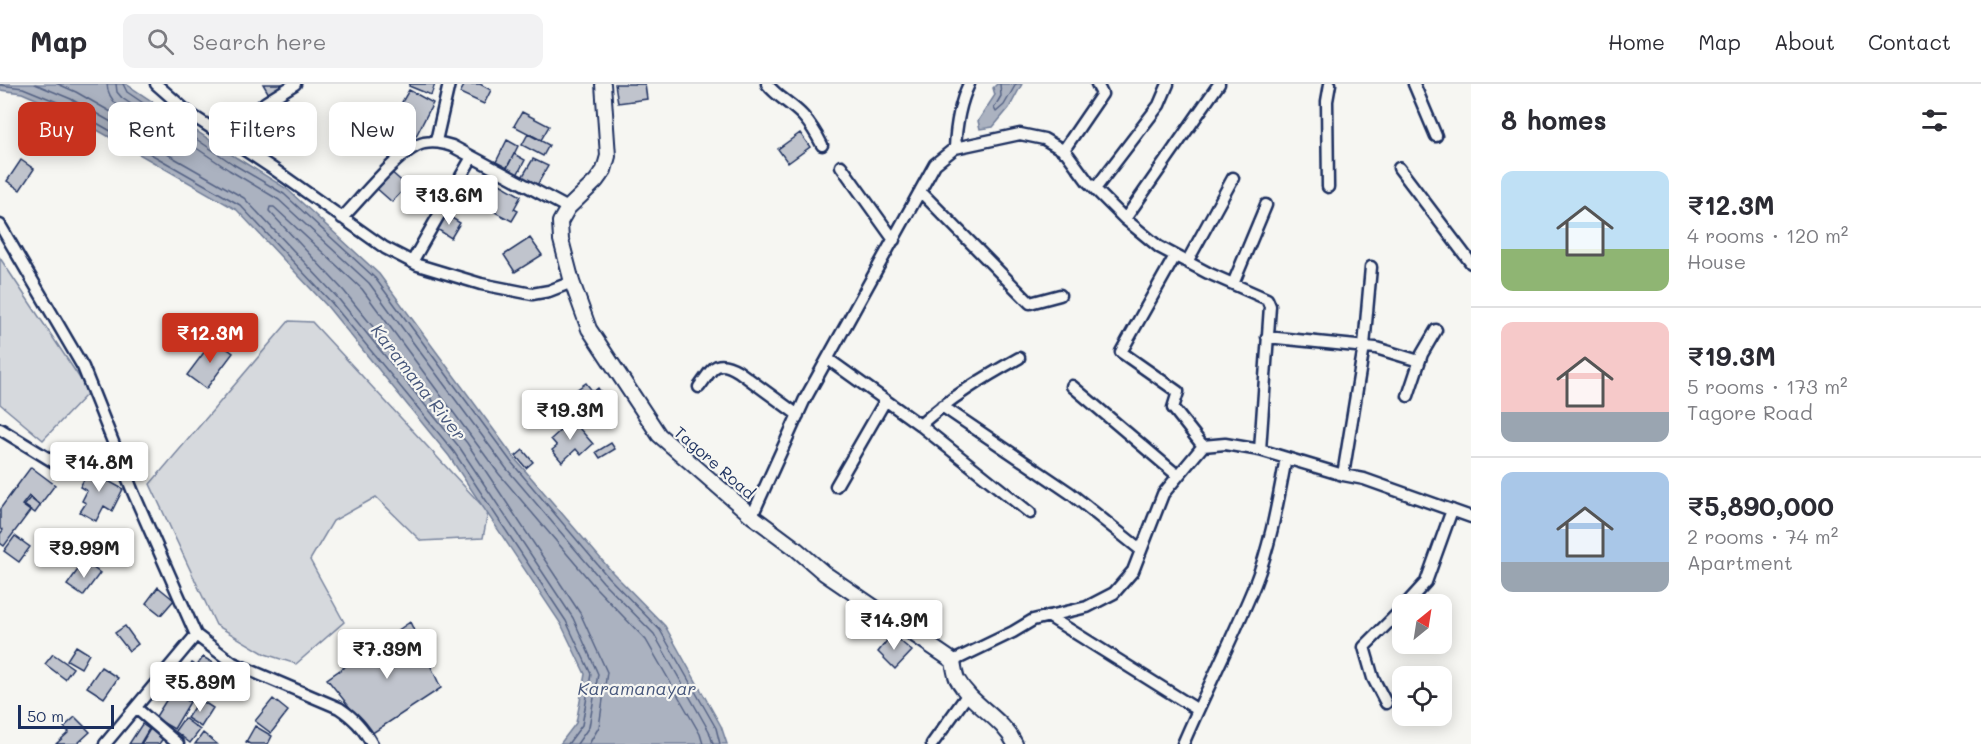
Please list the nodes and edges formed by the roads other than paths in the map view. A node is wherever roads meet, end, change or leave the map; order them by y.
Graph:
1 (295, 84) edge
2 (449, 84) edge
3 (603, 84) edge
4 (766, 84) edge
5 (969, 84) edge
6 (1097, 84) edge
7 (1168, 84) edge
8 (1219, 84) edge
9 (1330, 84) edge
10 (1414, 84) edge
11 (160, 85) edge
12 (266, 102) edge
13 (209, 127) edge
14 (1436, 136) dead end
15 (436, 141) junction
16 (822, 146) dead end
17 (955, 148) junction
18 (1063, 151) junction
19 (252, 156) edge
20 (472, 157) junction
21 (841, 166) dead end
22 (1400, 168) dead end
23 (1233, 178) dead end
24 (1328, 187) dead end
25 (1095, 189) junction
26 (920, 191) junction
27 (1266, 205) dead end
28 (568, 208) junction
29 (342, 218) junction
30 (1125, 219) junction
31 (0, 225) edge
32 (894, 240) junction
33 (1176, 256) junction
34 (412, 262) junction
35 (1187, 262) junction
36 (1471, 263) edge
37 (1371, 267) dead end
38 (572, 282) junction
39 (1233, 284) junction
40 (1060, 295) dead end
41 (1436, 330) dead end
42 (1267, 337) junction
43 (1364, 346) junction
44 (1019, 358) dead end
45 (828, 359) junction
46 (1419, 361) junction
47 (1072, 386) dead end
48 (699, 387) dead end
49 (1408, 396) dead end
50 (885, 401) junction
51 (942, 406) junction
52 (798, 415) junction
53 (920, 425) junction
54 (0, 429) edge
55 (1203, 446) junction
56 (1260, 450) junction
57 (1286, 458) junction
58 (67, 470) dead end
59 (1177, 475) junction
60 (1343, 475) junction
61 (836, 486) dead end
62 (1452, 510) junction
63 (1030, 513) dead end
64 (752, 516) junction
65 (1471, 517) edge
66 (1141, 550) junction
67 (1415, 594) edge
68 (1048, 616) junction
69 (1392, 619) edge
70 (196, 635) junction
71 (952, 661) junction
72 (968, 694) junction
73 (1386, 703) dead end
74 (136, 708) junction
75 (1198, 710) junction
76 (105, 744) edge
77 (178, 744) edge
78 (372, 744) edge
79 (932, 744) edge
80 (1015, 744) edge
81 (1183, 744) edge

1 - 12 street
2 - 15 street
3 - 28 street
4 - 16 street
5 - 17 street
6 - 18 street
7 - 25 street
8 - 30 street
9 - 24 street
10 - 14 street
11 - 13 street
15 - 20 street
15 - 29 street
17 - 18 street
17 - 26 street
18 - 25 street
19 - 29 street
20 - 28 street
20 - 34 street
21 - 32 street
22 - 36 street
23 - 35 street
25 - 30 street
26 - 32 street
26 - 40 street
27 - 39 street
28 - 38 street, Tagore Road
29 - 34 street
30 - 33 street
31 - 70 street
32 - 45 street
33 - 35 street
33 - 55 street
34 - 38 street
35 - 39 street
37 - 43 street
38 - 64 street, Tagore Road
39 - 42 street
41 - 46 street
42 - 43 street
42 - 56 street
43 - 46 street
43 - 60 street
44 - 51 street
45 - 50 street
45 - 52 street
46 - 49 street
47 - 59 street
48 - 52 street
50 - 53 street
50 - 61 street
51 - 53 street
51 - 66 street
52 - 64 street
53 - 63 street
54 - 58 street
55 - 56 street
55 - 59 street
56 - 57 street
57 - 60 street
57 - 75 street
59 - 66 street
60 - 62 street
62 - 65 street
62 - 67 street
64 - 71 street, Tagore Road
66 - 68 street
68 - 71 street
68 - 75 street
69 - 73 street
70 - 74 street
70 - 78 street
71 - 72 street
72 - 79 street
72 - 80 street
74 - 76 street
74 - 77 street
75 - 81 street

